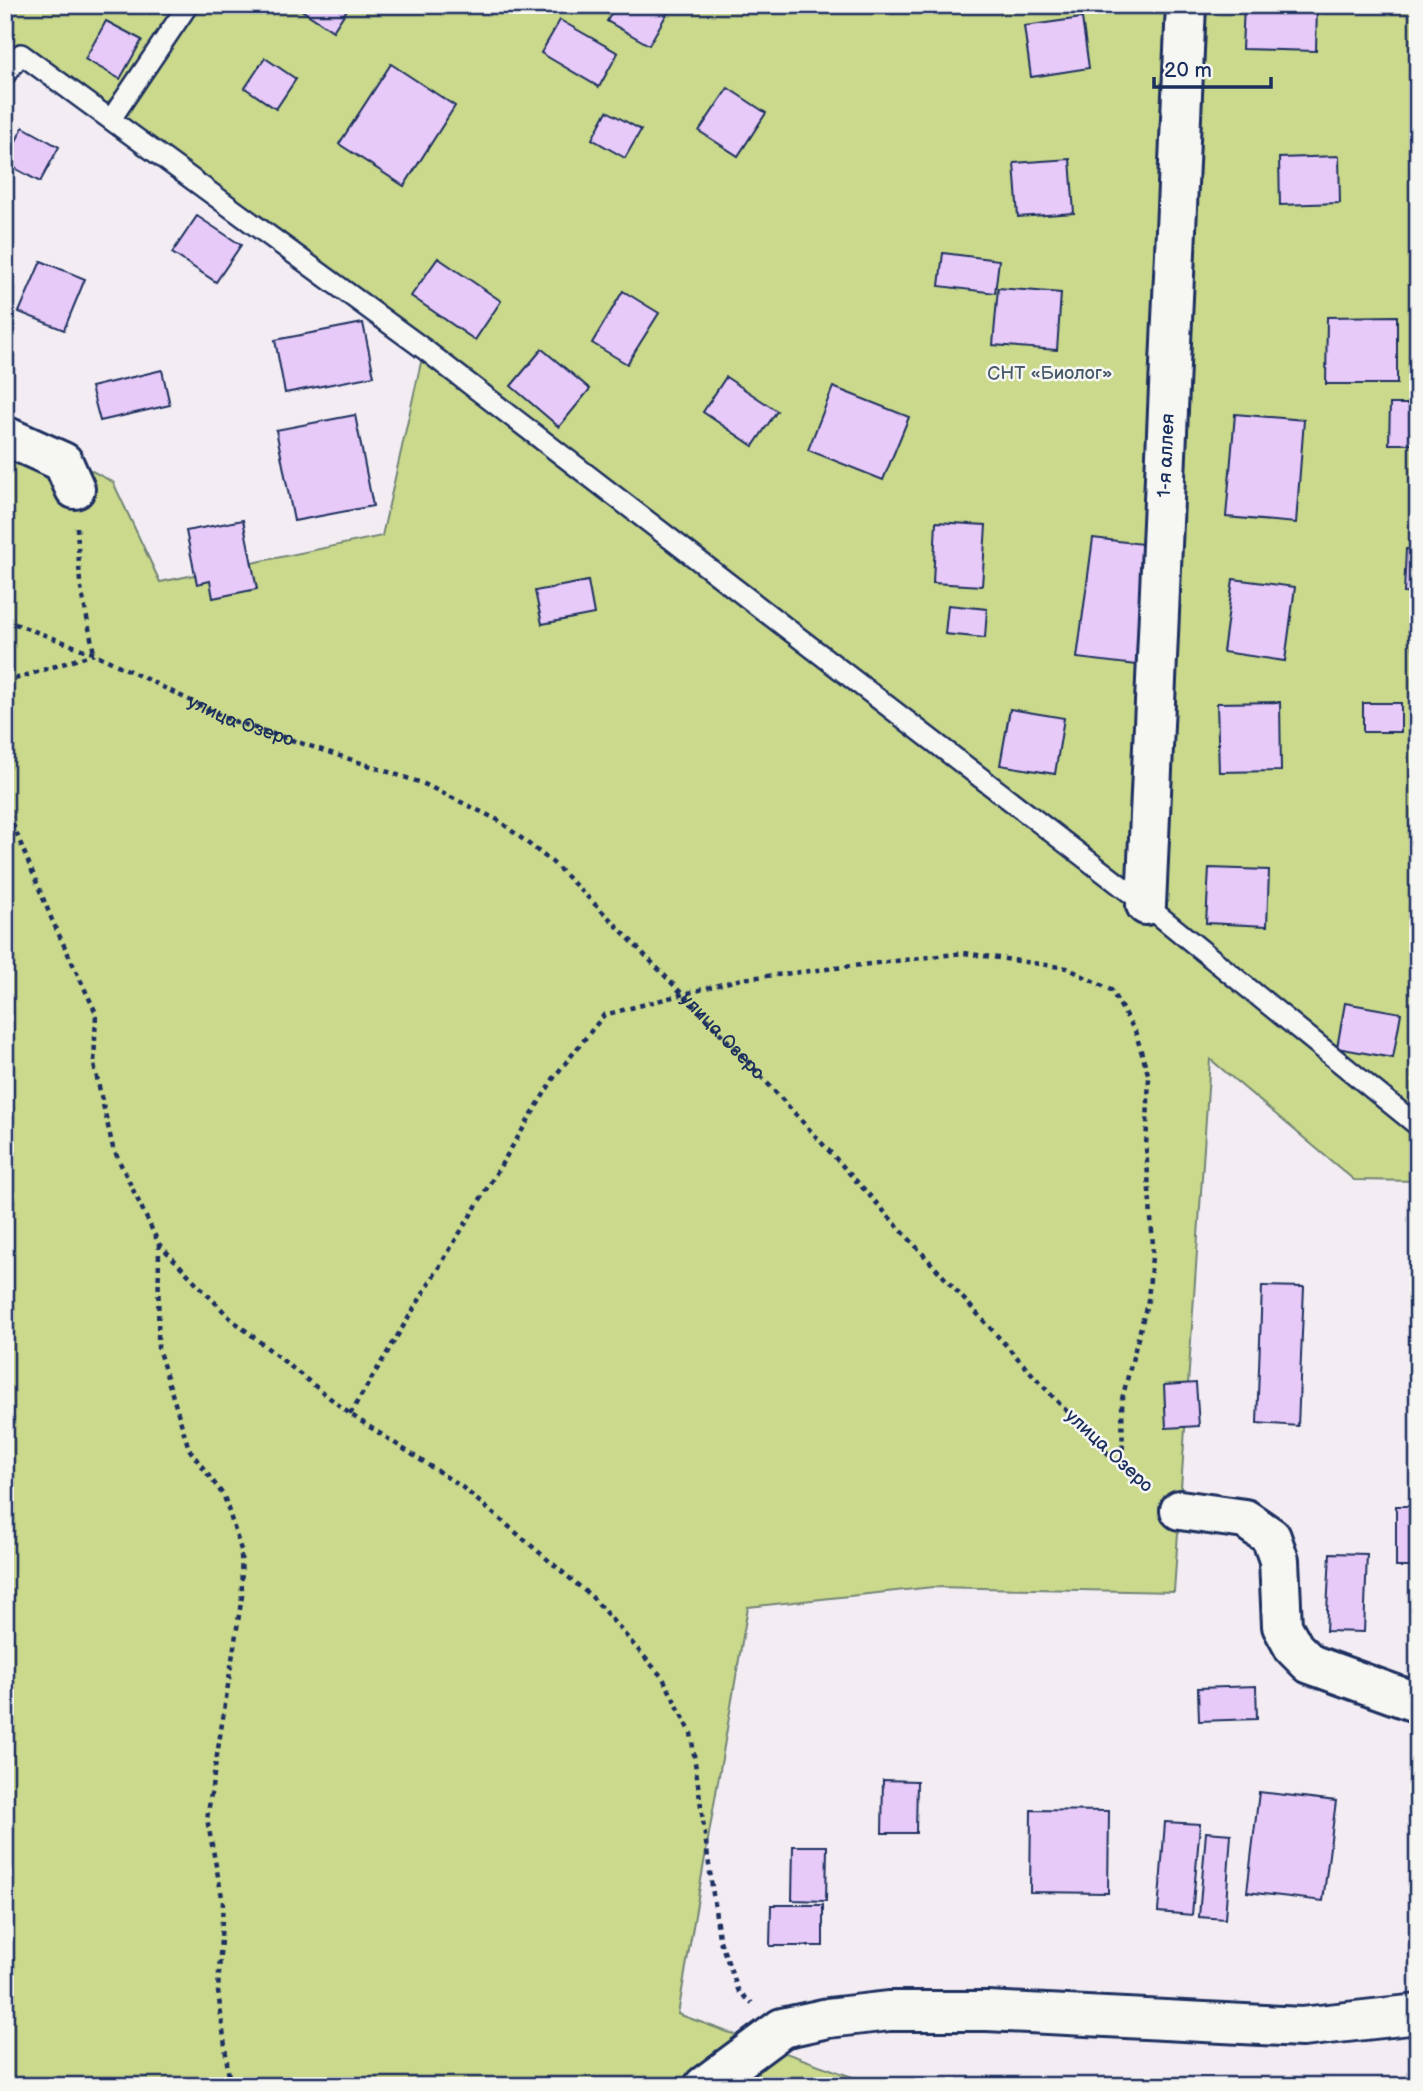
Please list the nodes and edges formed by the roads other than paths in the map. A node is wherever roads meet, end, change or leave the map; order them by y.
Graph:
1 (188, 5) edge
2 (1186, 5) edge
3 (5, 75) edge
4 (111, 120) junction
5 (5, 436) edge
6 (75, 489) road end
7 (1146, 905) junction
8 (1418, 1126) edge
9 (1180, 1510) road end
10 (1418, 1703) edge
11 (1418, 2014) edge
12 (704, 2086) edge

1 - 4 lane
2 - 7 street, 1-я аллея
3 - 4 lane
4 - 7 lane
5 - 6 street
7 - 8 lane
9 - 10 street
11 - 12 street

